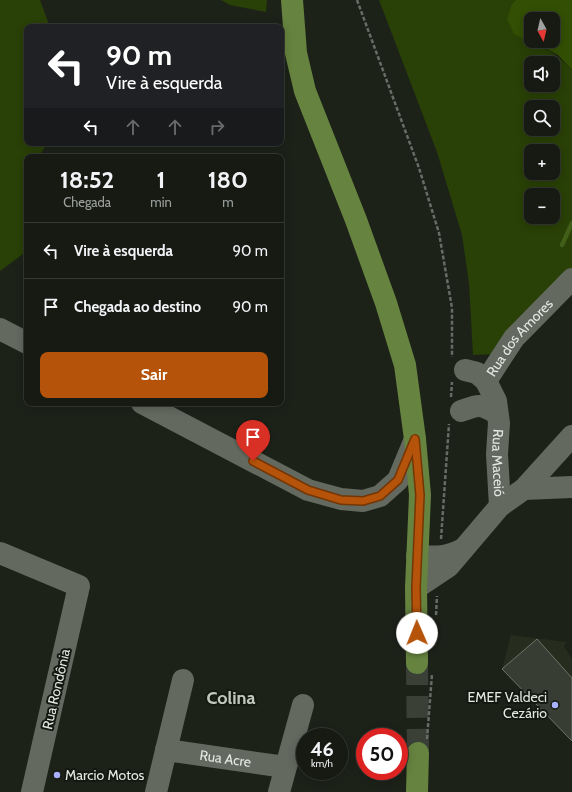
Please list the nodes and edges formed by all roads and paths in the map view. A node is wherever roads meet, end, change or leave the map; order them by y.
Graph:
1 (292, 0) edge
2 (572, 279) edge
3 (0, 329) edge
4 (24, 341) edge
5 (464, 370) dead end
6 (486, 381) junction
7 (148, 406) edge
8 (461, 411) dead end
9 (497, 412) junction
10 (572, 436) edge
11 (415, 439) junction
12 (572, 487) edge
13 (524, 489) junction
14 (500, 506) junction
15 (463, 549) junction
16 (0, 553) edge
17 (418, 556) junction
18 (416, 588) junction
19 (417, 663) tunnel mouth
20 (183, 680) dead end
21 (303, 705) dead end
22 (166, 750) junction
23 (418, 753) tunnel mouth
24 (285, 767) junction
25 (32, 792) edge
26 (156, 792) edge
27 (279, 792) edge
28 (417, 792) edge

1 - 11 main road
2 - 6 street, Rua dos Amores
3 - 4 street
5 - 6 street
6 - 9 street, Rua Maceió
7 - 11 street
8 - 9 street, Rua Maceió
9 - 14 street, Rua Maceió
10 - 13 street
11 - 17 main road
12 - 13 street
13 - 14 street
14 - 15 street, Rua Maceió
15 - 17 street, Rua Maceió
15 - 18 street, Rua Maceió
16 - 25 street, Rua Rondônia
17 - 18 main road
18 - 19 main road
20 - 22 street
21 - 24 street
22 - 24 street, Rua Acre
22 - 26 street
23 - 28 main road
24 - 27 street

